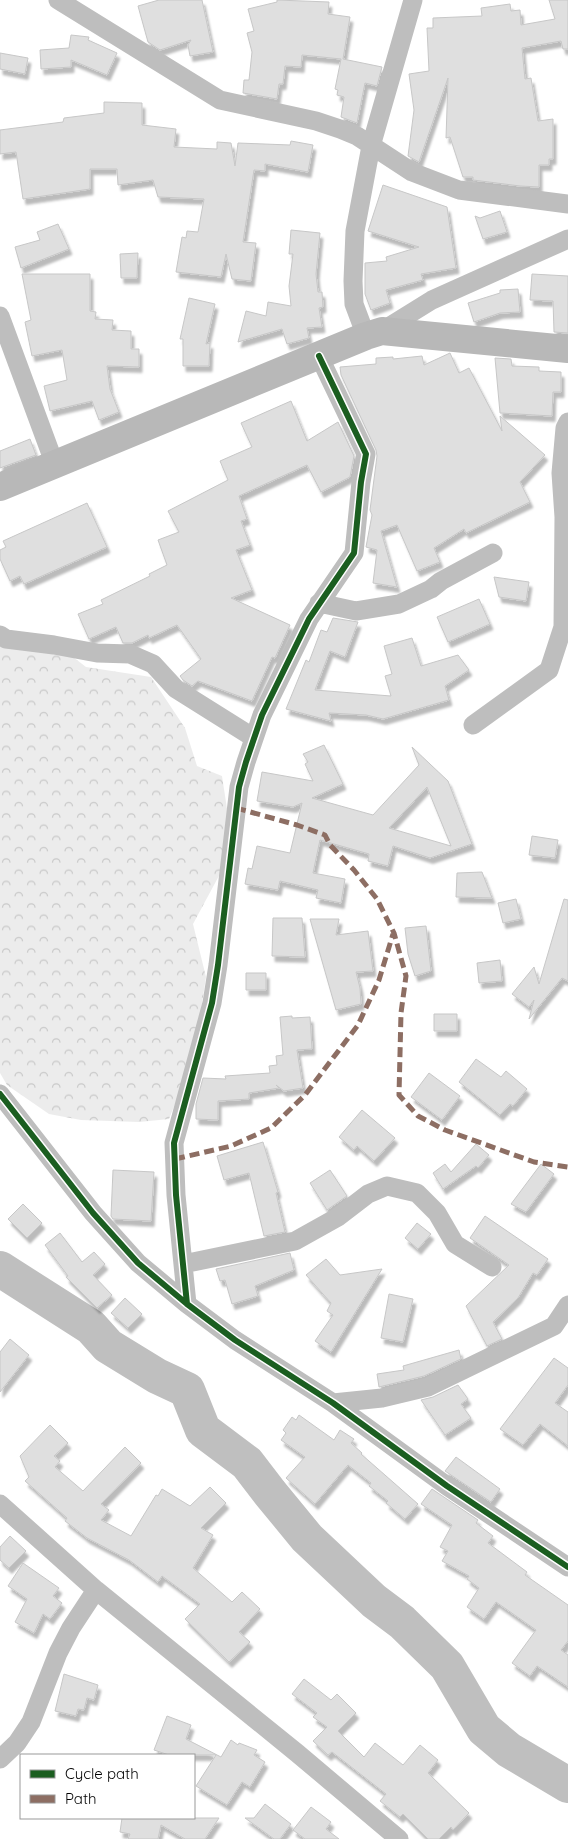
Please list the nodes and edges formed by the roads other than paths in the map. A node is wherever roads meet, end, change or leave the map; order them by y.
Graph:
1 (58, 0) edge
2 (412, 0) edge
3 (371, 146) junction
4 (568, 204) edge
5 (568, 239) edge
6 (0, 316) edge
7 (374, 334) junction
8 (568, 349) edge
9 (319, 356) junction
10 (568, 422) edge
11 (55, 465) junction
12 (0, 487) edge
13 (493, 553) dead end
14 (319, 603) junction
15 (0, 635) edge
16 (473, 725) dead end
17 (254, 738) junction
18 (0, 1094) edge
19 (183, 1264) junction
20 (492, 1267) dead end
21 (187, 1304) junction
22 (568, 1304) edge
23 (333, 1403) junction
24 (0, 1504) edge
25 (568, 1567) edge
26 (96, 1590) junction
27 (0, 1759) edge
28 (400, 1839) edge

1 - 3 street
2 - 3 street
3 - 4 street
3 - 7 street
5 - 7 street
6 - 11 street
7 - 8 street
7 - 9 street
9 - 11 street
9 - 14 street
10 - 16 street
11 - 12 street
13 - 14 street
14 - 17 street
15 - 17 street
17 - 19 street
18 - 21 street
19 - 20 street
19 - 21 street
21 - 23 street
22 - 23 street
23 - 25 street
24 - 26 street
26 - 27 street
26 - 28 street

